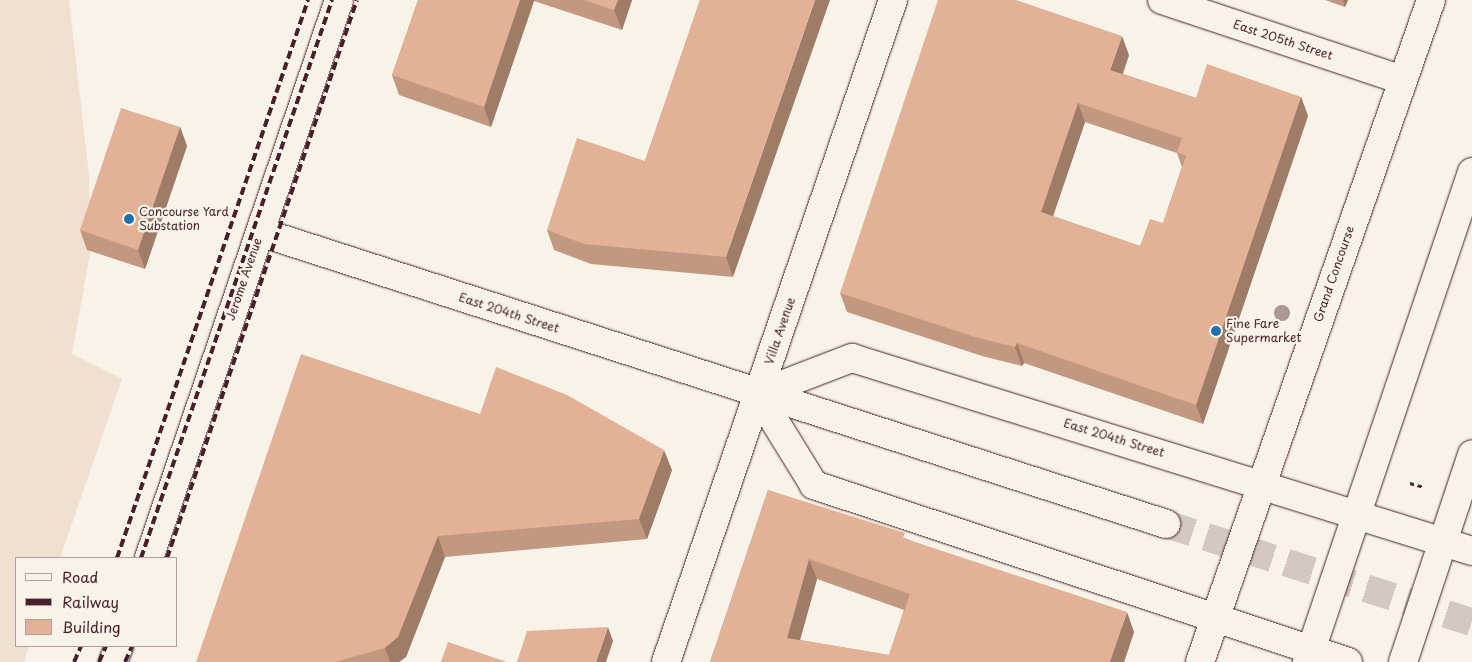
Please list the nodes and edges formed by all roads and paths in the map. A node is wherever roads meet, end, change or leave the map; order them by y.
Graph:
1 (339, 0) edge
2 (892, 0) edge
3 (1162, 0) edge
4 (1431, 0) edge
5 (1403, 80) junction
6 (1472, 172) edge
7 (260, 232) junction
8 (758, 394) junction
9 (1472, 454) edge
10 (1260, 483) junction
11 (1410, 483) dead end
12 (1430, 489) dead end
13 (1357, 514) junction
14 (1166, 524) tunnel mouth
15 (1442, 541) junction
16 (1472, 551) edge
17 (149, 557) edge
18 (1214, 617) junction
19 (119, 647) edge
20 (1309, 656) edge
21 (113, 662) edge
22 (666, 662) edge
23 (1200, 662) edge
24 (1348, 662) edge
25 (1403, 662) edge

1 - 7 street, Jerome Avenue
2 - 8 street, Villa Avenue
3 - 5 street, East 205th Street
4 - 5 street, Grand Concourse
5 - 10 street, Grand Concourse
6 - 13 street
7 - 8 street, East 204th Street
7 - 17 street, Jerome Avenue
8 - 10 street, East 204th Street
8 - 14 street, East 204th Street
8 - 18 street
8 - 22 street, Villa Avenue
9 - 15 street
10 - 13 street, East 204th Street
10 - 18 street, Grand Concourse
11 - 12 path
13 - 15 street, East 204th Street
13 - 20 street
15 - 16 street, East 204th Street
15 - 25 street
18 - 20 street
18 - 23 street, Grand Concourse
19 - 21 street
20 - 24 street

